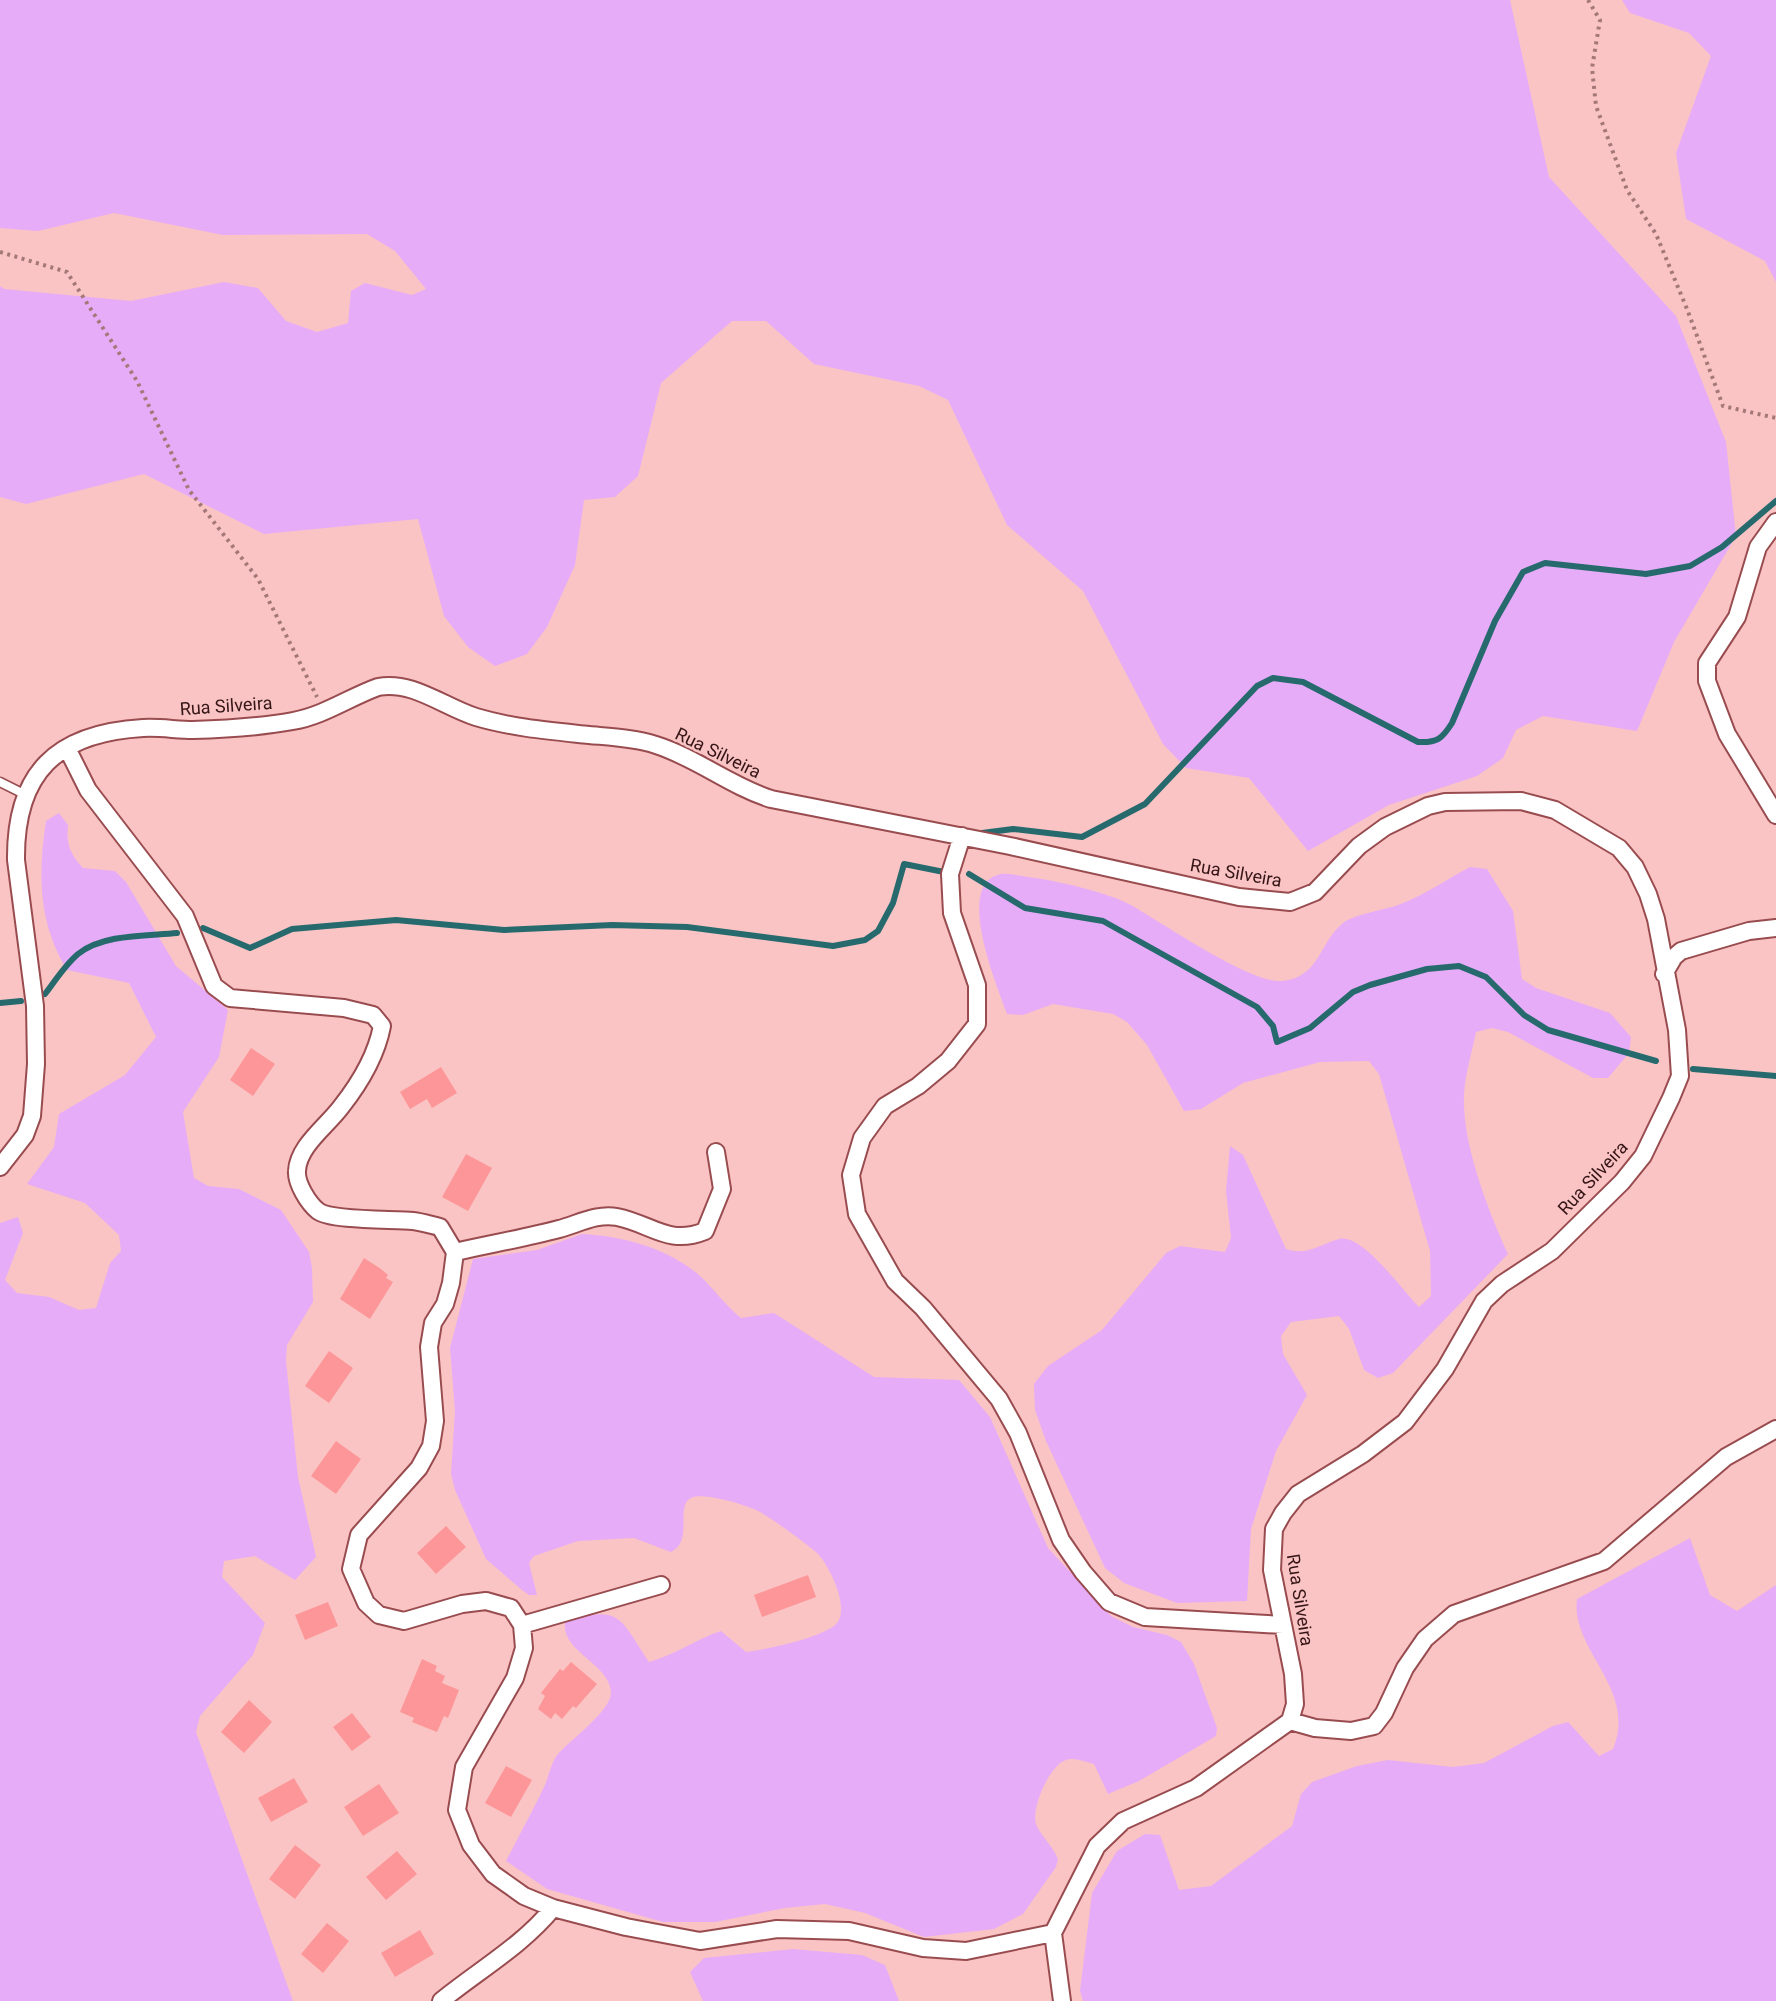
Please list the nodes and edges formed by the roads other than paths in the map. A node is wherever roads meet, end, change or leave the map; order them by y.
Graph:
1 (1776, 522) edge
2 (68, 748) junction
3 (0, 782) edge
4 (24, 794) junction
5 (1776, 815) edge
6 (962, 836) junction
7 (1776, 928) edge
8 (1664, 974) junction
9 (716, 1152) dead end
10 (0, 1167) edge
11 (455, 1252) junction
12 (1776, 1429) edge
13 (660, 1585) dead end
14 (522, 1625) junction
15 (1283, 1625) junction
16 (1290, 1721) junction
17 (553, 1908) junction
18 (1053, 1933) junction
19 (441, 2001) edge
20 (1062, 2001) edge

1 - 5 street
2 - 4 street, Rua Silveira
2 - 6 street, Rua Silveira
2 - 11 street
3 - 4 lane
4 - 10 street, Rua Silveira
6 - 8 street, Rua Silveira
6 - 15 street
7 - 8 street
8 - 15 street, Rua Silveira
9 - 11 street
11 - 14 street
12 - 16 street
13 - 14 street
14 - 17 street
15 - 16 street, Rua Silveira
16 - 18 street
17 - 18 street
17 - 19 street
18 - 20 street

